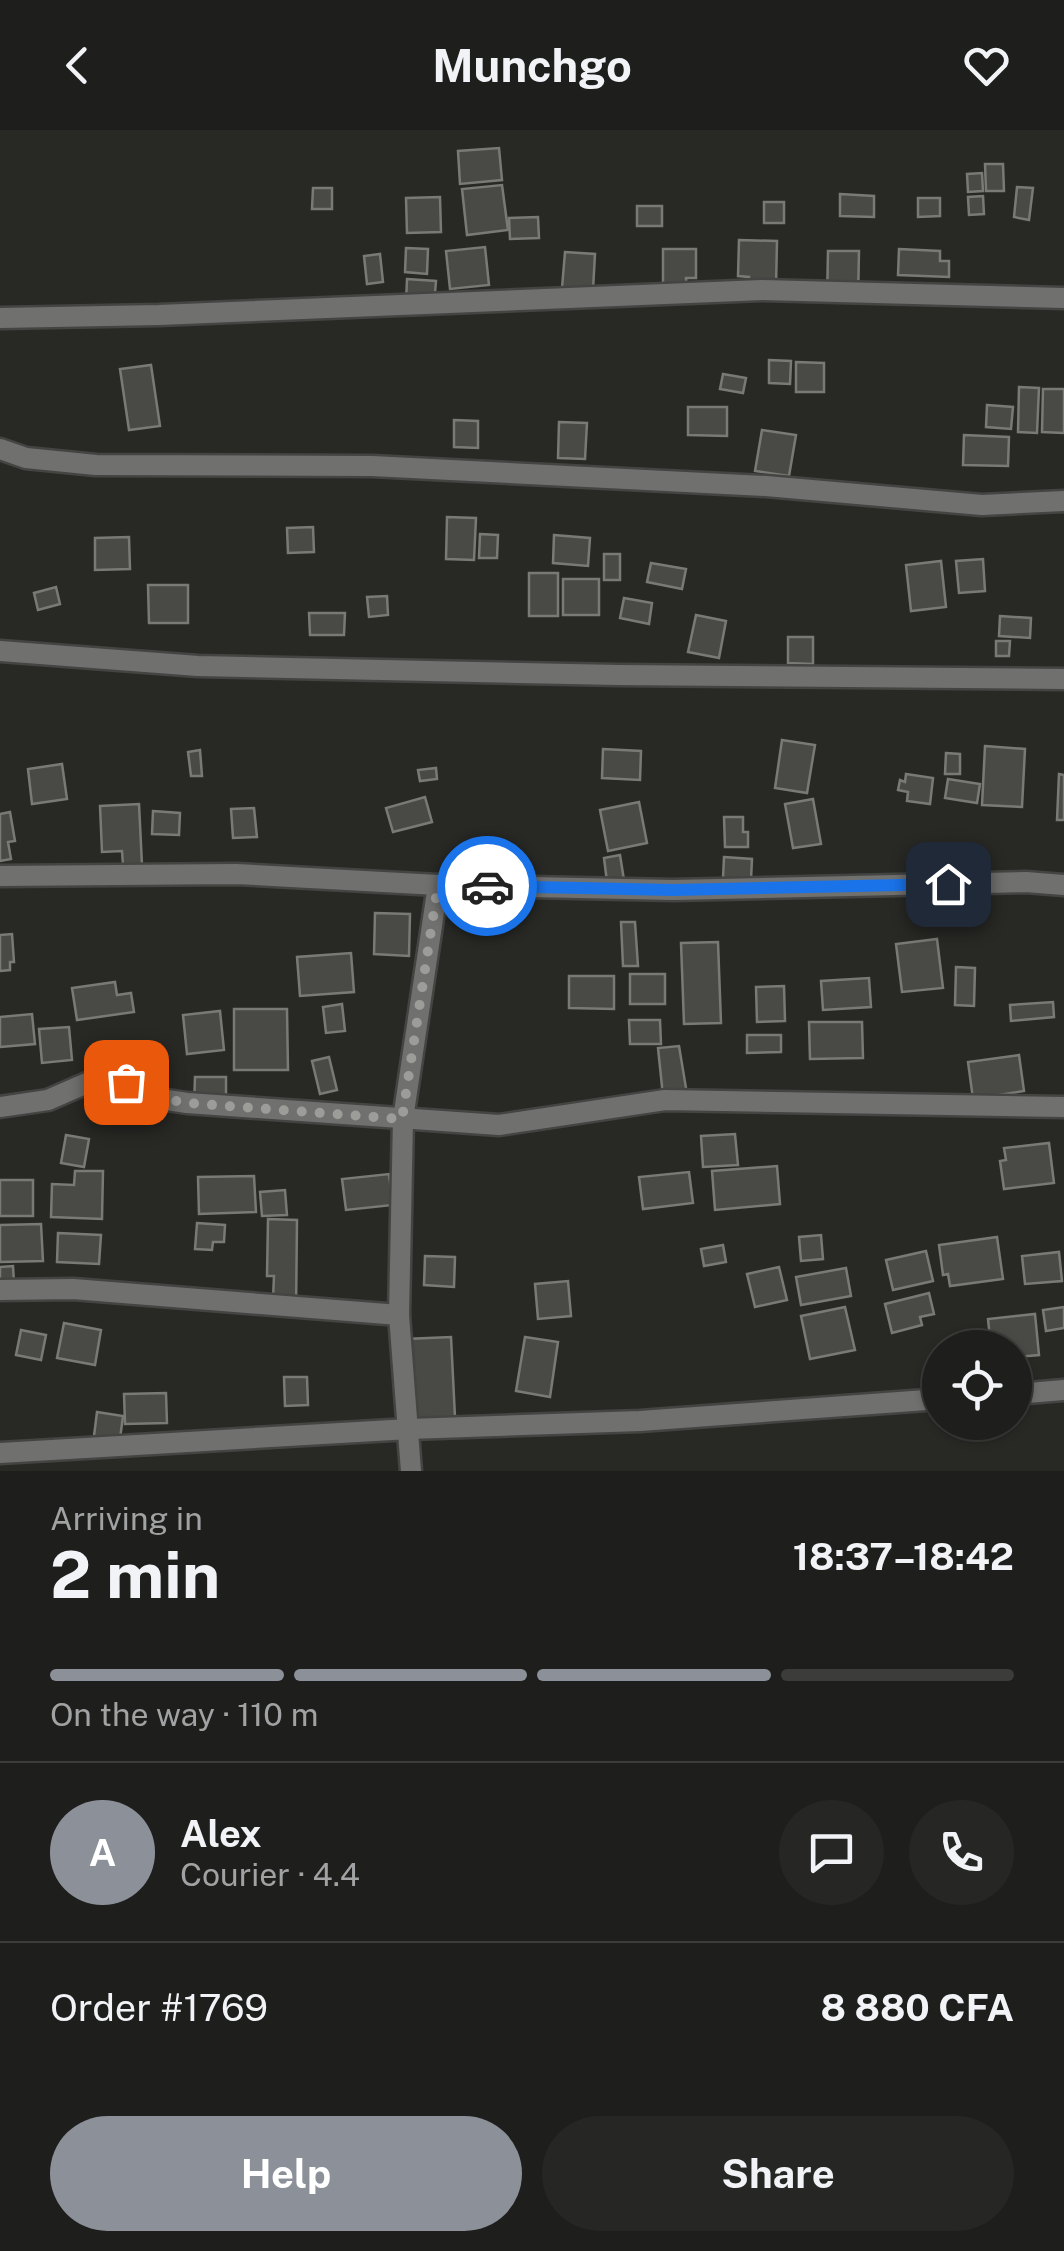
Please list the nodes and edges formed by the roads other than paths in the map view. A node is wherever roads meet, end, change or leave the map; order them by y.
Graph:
1 (1064, 298) edge
2 (0, 318) edge
3 (0, 449) edge
4 (1064, 501) edge
5 (0, 651) edge
6 (1064, 679) edge
7 (0, 876) edge
8 (1064, 884) edge
9 (438, 885) junction
10 (0, 1107) edge
11 (1064, 1108) edge
12 (402, 1119) junction
13 (0, 1290) edge
14 (399, 1315) junction
15 (1064, 1390) edge
16 (1032, 1393) edge
17 (922, 1400) edge
18 (409, 1429) junction
19 (0, 1453) edge
20 (410, 1471) edge

1 - 2 street
3 - 4 street
5 - 6 street
7 - 9 street
8 - 9 street
9 - 12 street
10 - 12 street
11 - 12 street
12 - 14 street
13 - 14 street
14 - 18 street
15 - 16 street
17 - 18 street
18 - 19 street
18 - 20 street

